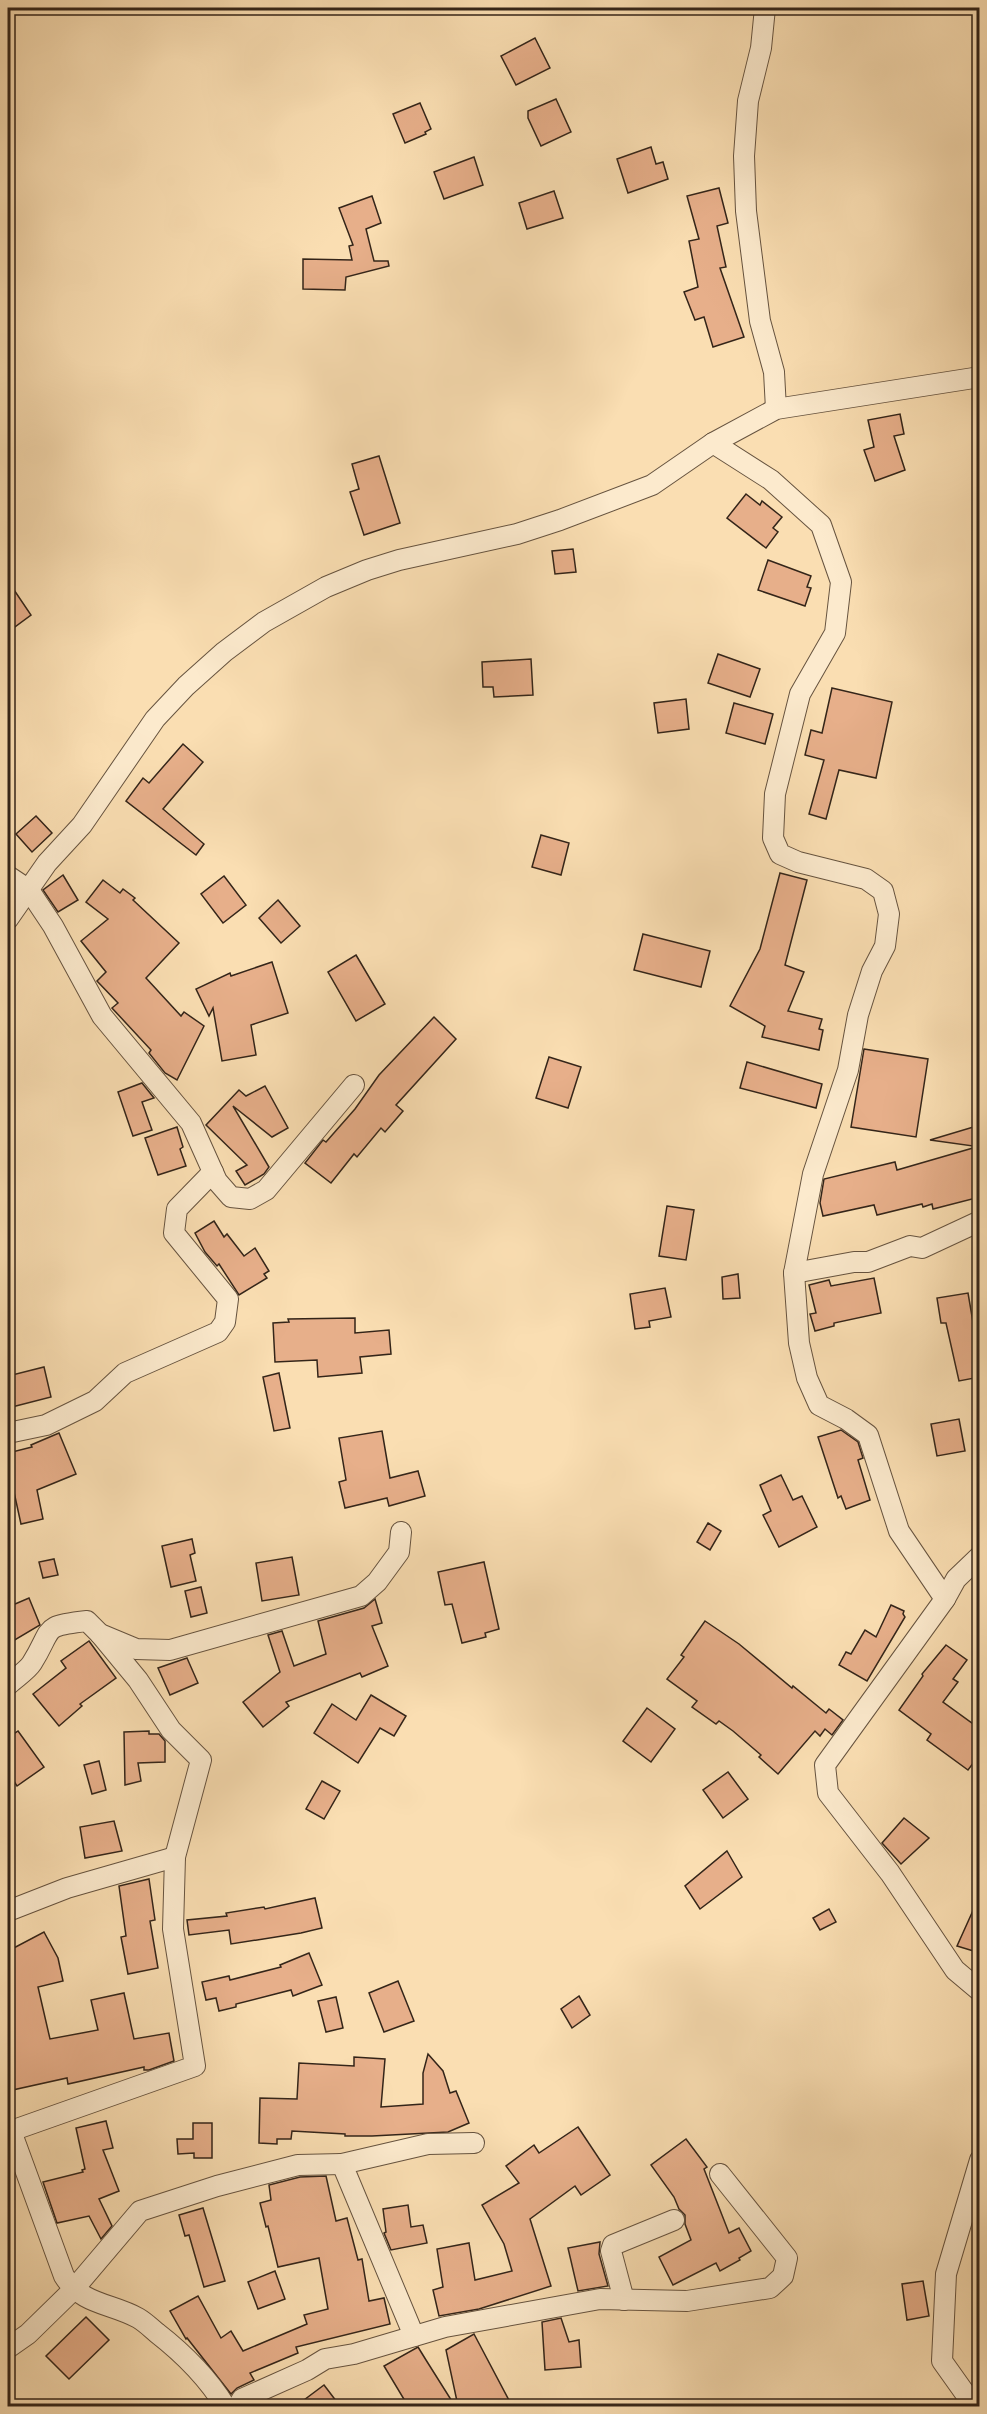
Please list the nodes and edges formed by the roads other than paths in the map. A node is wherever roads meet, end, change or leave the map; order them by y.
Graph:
1 (765, 8) edge
2 (980, 377) edge
3 (776, 410) junction
4 (713, 443) junction
5 (8, 876) edge
6 (29, 890) junction
7 (8, 919) edge
8 (354, 1085) dead end
9 (213, 1173) junction
10 (980, 1221) edge
11 (794, 1273) junction
12 (8, 1433) edge
13 (401, 1532) dead end
14 (980, 1556) edge
15 (945, 1599) junction
16 (100, 1634) junction
17 (8, 1685) edge
18 (175, 1857) junction
19 (8, 1911) edge
20 (980, 1991) edge
21 (9, 2131) edge
22 (474, 2143) dead end
23 (980, 2160) edge
24 (342, 2164) junction
25 (720, 2174) dead end
26 (674, 2220) dead end
27 (73, 2290) junction
28 (624, 2300) junction
29 (414, 2336) junction
30 (8, 2348) edge
31 (225, 2406) edge
32 (238, 2406) edge
33 (974, 2406) edge

1 - 3 street
2 - 3 street
3 - 4 street
4 - 6 street
4 - 11 street
5 - 6 street
6 - 7 street
6 - 9 street
8 - 9 street
9 - 12 street
10 - 11 street
11 - 15 street
13 - 16 street
14 - 15 street
15 - 20 street
16 - 17 street
16 - 18 street
18 - 19 street
18 - 21 street
21 - 27 street
22 - 24 street
23 - 33 street
24 - 27 street
24 - 29 street
25 - 28 street
26 - 28 street
27 - 30 street
27 - 31 street
28 - 29 street
29 - 32 street

